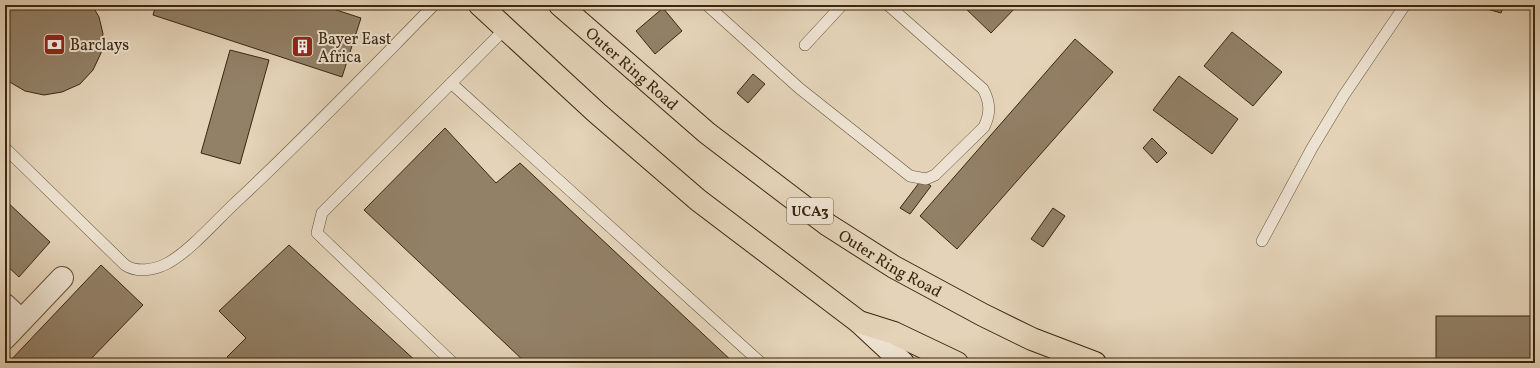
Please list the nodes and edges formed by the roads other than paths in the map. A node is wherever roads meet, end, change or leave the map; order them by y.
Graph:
1 (434, 5) edge
2 (480, 5) edge
3 (560, 5) edge
4 (707, 5) edge
5 (842, 5) edge
6 (888, 5) edge
7 (1405, 5) edge
8 (506, 29) junction
9 (805, 44) dead end
10 (451, 83) junction
11 (5, 148) edge
12 (1262, 240) dead end
13 (62, 278) dead end
14 (5, 305) edge
15 (21, 320) junction
16 (859, 322) junction
17 (5, 338) edge
18 (453, 363) edge
19 (761, 363) edge
20 (903, 363) edge
21 (957, 363) edge
22 (1095, 363) edge

1 - 11 lane
2 - 8 main road
3 - 22 main road, Outer Ring Road / UCA3
4 - 6 lane
5 - 9 lane
7 - 12 lane
8 - 10 lane
8 - 16 main road
10 - 18 lane
10 - 19 lane
13 - 15 street
14 - 15 street
15 - 17 street
16 - 20 street
16 - 21 main road

